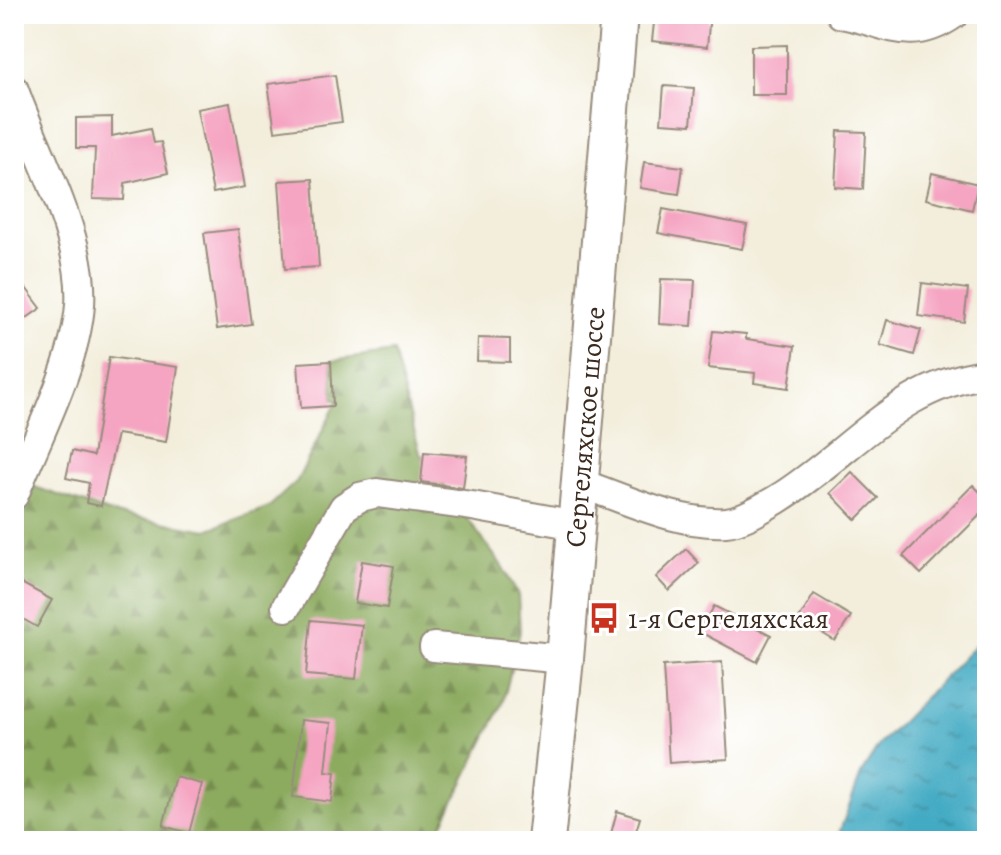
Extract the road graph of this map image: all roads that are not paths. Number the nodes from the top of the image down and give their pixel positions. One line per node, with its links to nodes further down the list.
1 (619, 14): 6 (main road, Сергеляхское шоссе)
2 (841, 14): 3 (street)
3 (954, 14)
4 (14, 90): 7 (street)
5 (987, 374): 6 (street)
6 (579, 483): 8 (main road, Сергеляхское шоссе)
7 (14, 495)
8 (576, 525): 9 (street); 11 (main road, Сергеляхское шоссе)
9 (286, 607)
10 (434, 647): 11 (street)
11 (565, 659): 12 (main road, Сергеляхское шоссе)
12 (546, 841)

